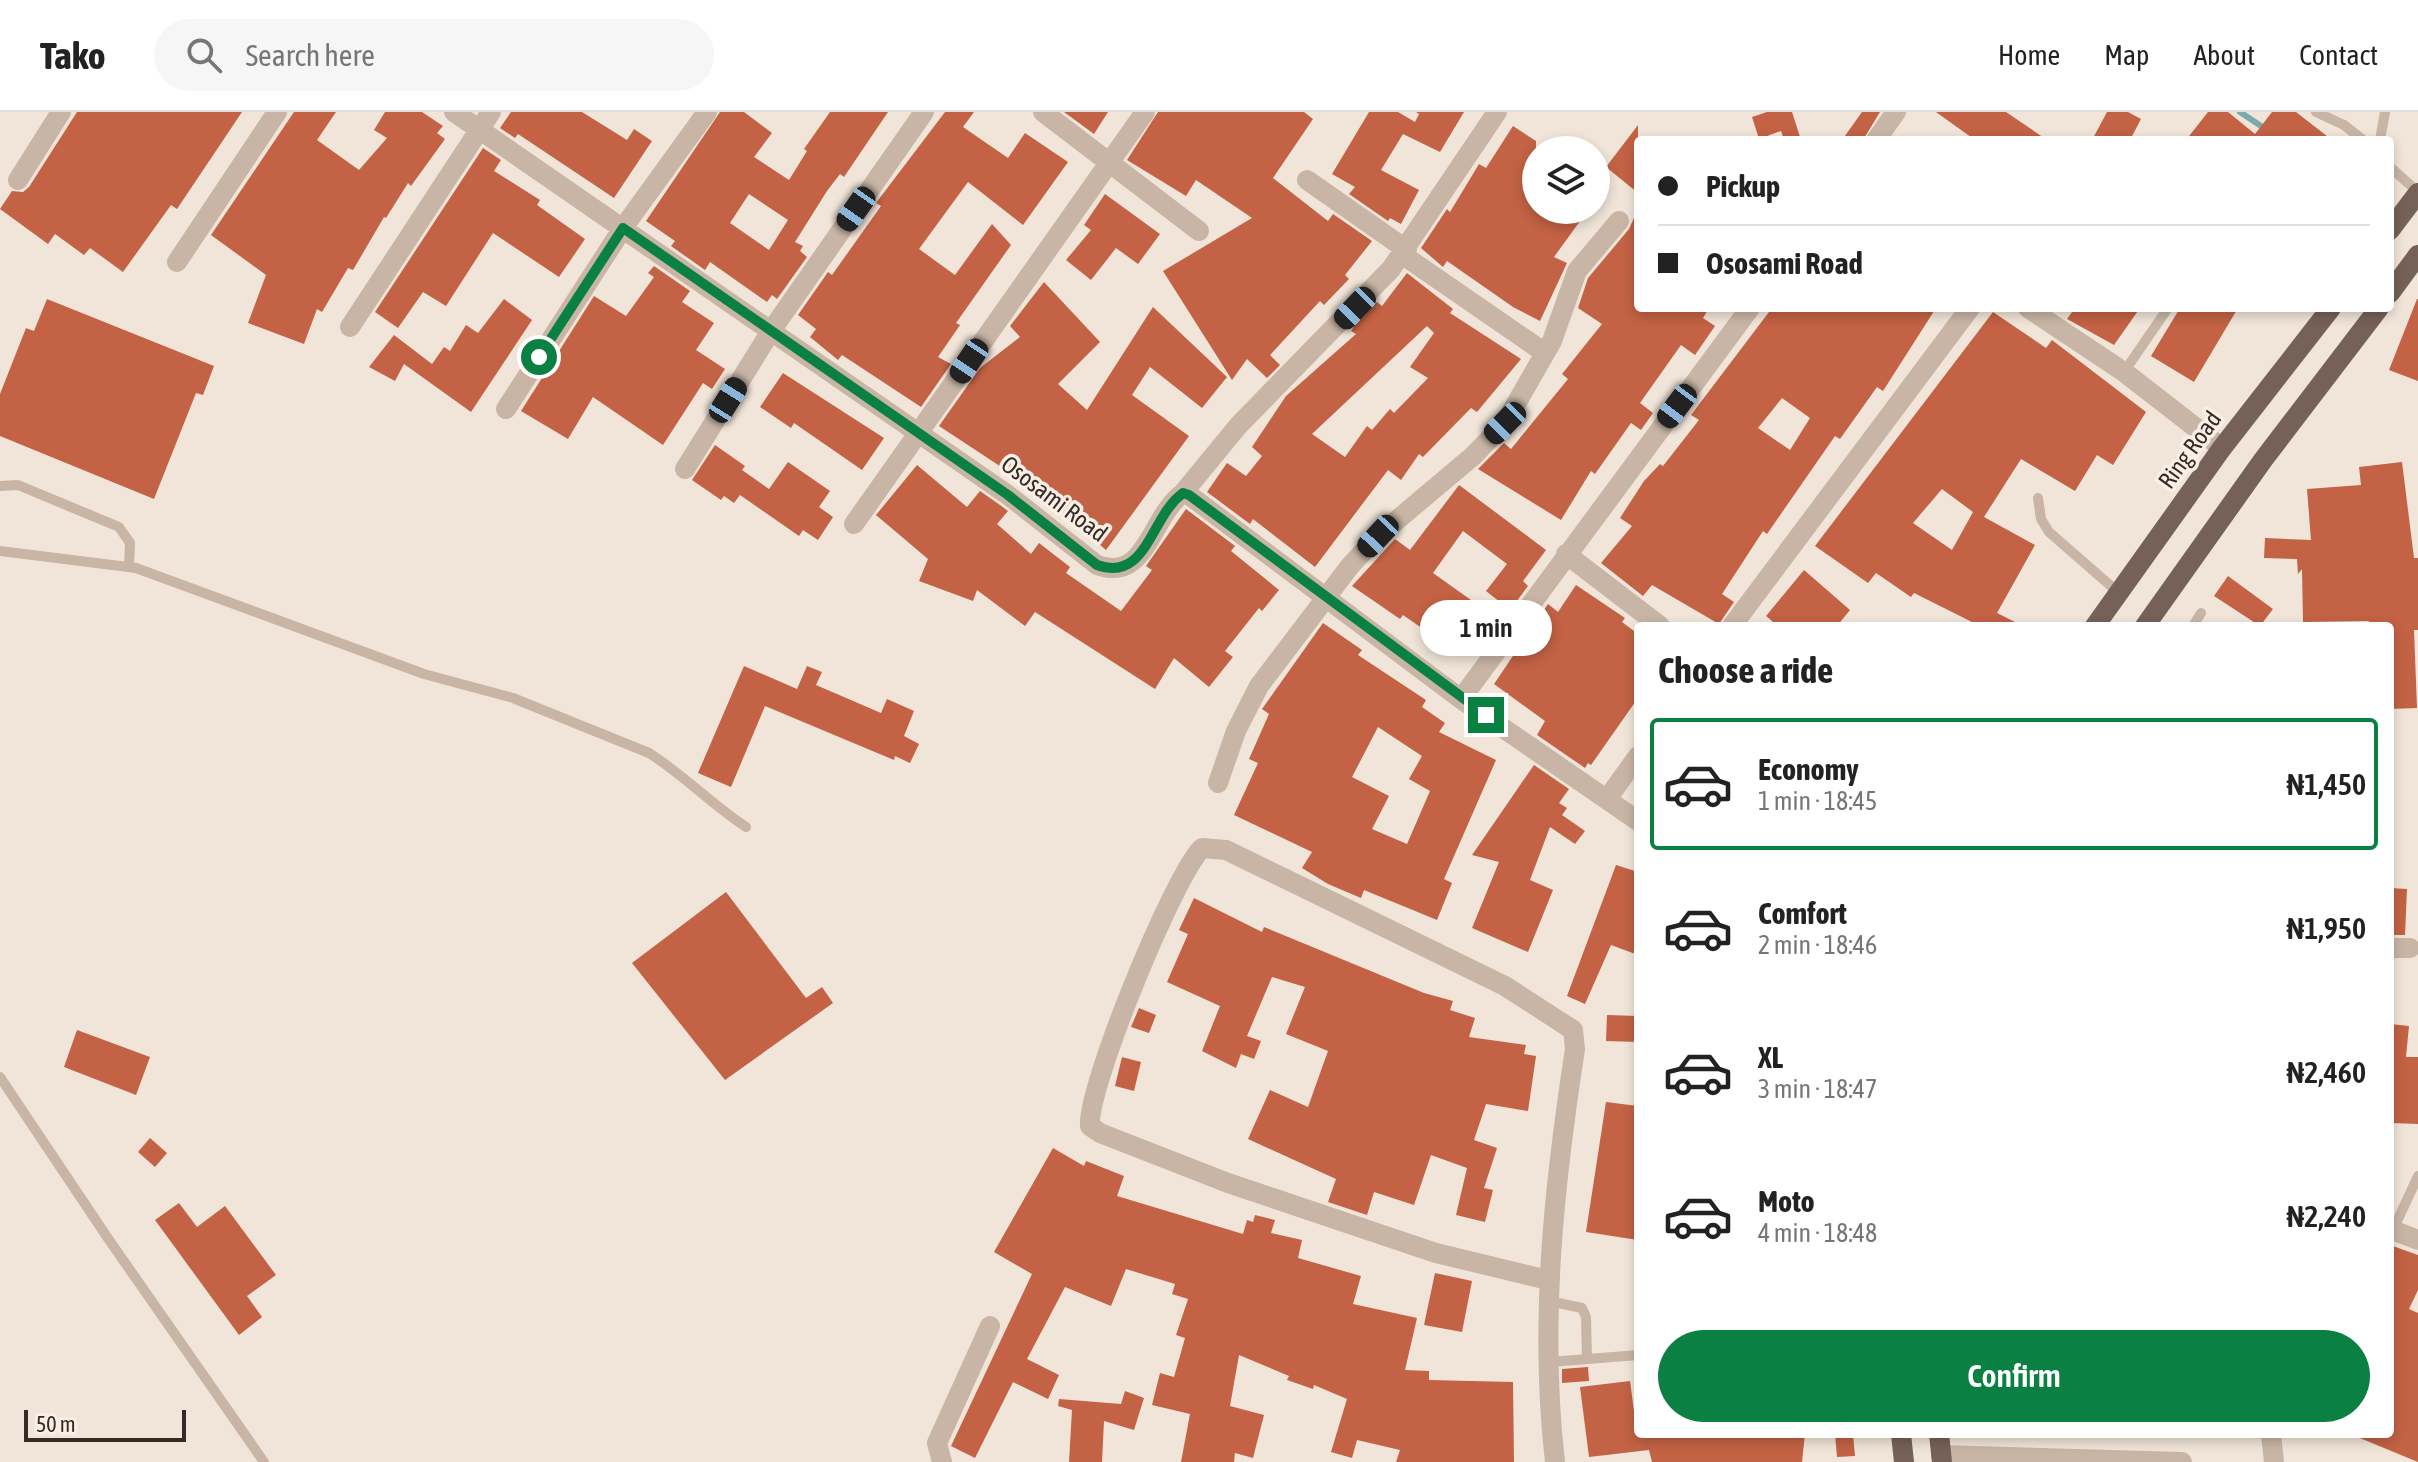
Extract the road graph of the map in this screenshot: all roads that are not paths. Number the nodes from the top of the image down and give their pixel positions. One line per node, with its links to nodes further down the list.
1 (61, 112): 18 (street)
2 (277, 112): 27 (street)
3 (454, 112): 12 (street, Ososami Road)
4 (707, 112): 23 (street)
5 (924, 112): 36 (street)
6 (1043, 112): 16 (street)
7 (1145, 112): 16 (street)
8 (1497, 112): 25 (street)
9 (1896, 112): 13 (street)
10 (2316, 112): 14 (lane)
11 (2385, 112): 15 (lane)
12 (485, 120): 23 (street, Ososami Road); 35 (street)
13 (1879, 136)
14 (2358, 136)
15 (2381, 136)
16 (1110, 164): 24 (street); 40 (street)
17 (2394, 171): 20 (lane)
18 (18, 180)
19 (1307, 180): 25 (street)
20 (2418, 192): 22 (main road)
21 (1619, 221): 37 (street)
22 (2394, 225)
23 (623, 228): 36 (street, Ososami Road); 39 (street)
24 (1199, 231)
25 (1405, 252): 37 (street); 44 (street)
26 (2418, 255): 28 (main road)
27 (177, 262)
28 (2394, 288)
29 (1747, 312): 48 (street)
30 (1967, 312): 54 (street)
31 (2034, 312): 38 (street)
32 (2165, 312): 38 (lane)
33 (2328, 312): 41 (main road, Ring Road)
34 (2376, 312): 56 (main road)
35 (350, 327)
36 (771, 331): 40 (street, Ososami Road); 42 (street)
37 (1545, 353): 51 (street)
38 (2124, 372): 41 (street)
39 (506, 409)
40 (919, 434): 44 (street, Ososami Road); 46 (street)
41 (2222, 448): 50 (main road, Ring Road)
42 (685, 469)
43 (0, 486): 49 (lane)
44 (1183, 493): 51 (street)
45 (2038, 498): 50 (lane)
46 (854, 524)
47 (0, 551): 49 (lane)
48 (1566, 554): 53 (street); 58 (street)
49 (129, 567): 63 (lane)
50 (2119, 593): 55 (main road, Ring Road)
51 (1325, 597): 58 (street); 60 (street)
52 (2201, 613): 57 (lane)
53 (1655, 622)
54 (1735, 622)
55 (2098, 622)
56 (2148, 622)
57 (2195, 622)
58 (1461, 699): 61 (street)
59 (1634, 762): 61 (street)
60 (1218, 783)
61 (1607, 799): 62 (street)
62 (1634, 818)
63 (746, 827)
64 (0, 1077): 81 (lane)
65 (2418, 1176): 66 (lane)
66 (2405, 1204): 67 (lane); 68 (lane)
67 (2418, 1209)
68 (2394, 1226)
69 (2394, 1231): 70 (street)
70 (2418, 1240)
71 (1548, 1280): 71 (street); 72 (street)
72 (1549, 1301): 75 (lane); 76 (street)
73 (990, 1326): 82 (street)
74 (1634, 1355): 75 (lane)
75 (1587, 1359): 76 (lane)
76 (1550, 1362): 83 (street)
77 (1901, 1438): 84 (main road)
78 (1939, 1438): 80 (main road)
79 (2271, 1438): 86 (street)
80 (1941, 1459): 85 (street)
81 (264, 1462)
82 (942, 1462)
83 (1555, 1462)
84 (1904, 1462)
85 (2182, 1462)
86 (2274, 1462)

